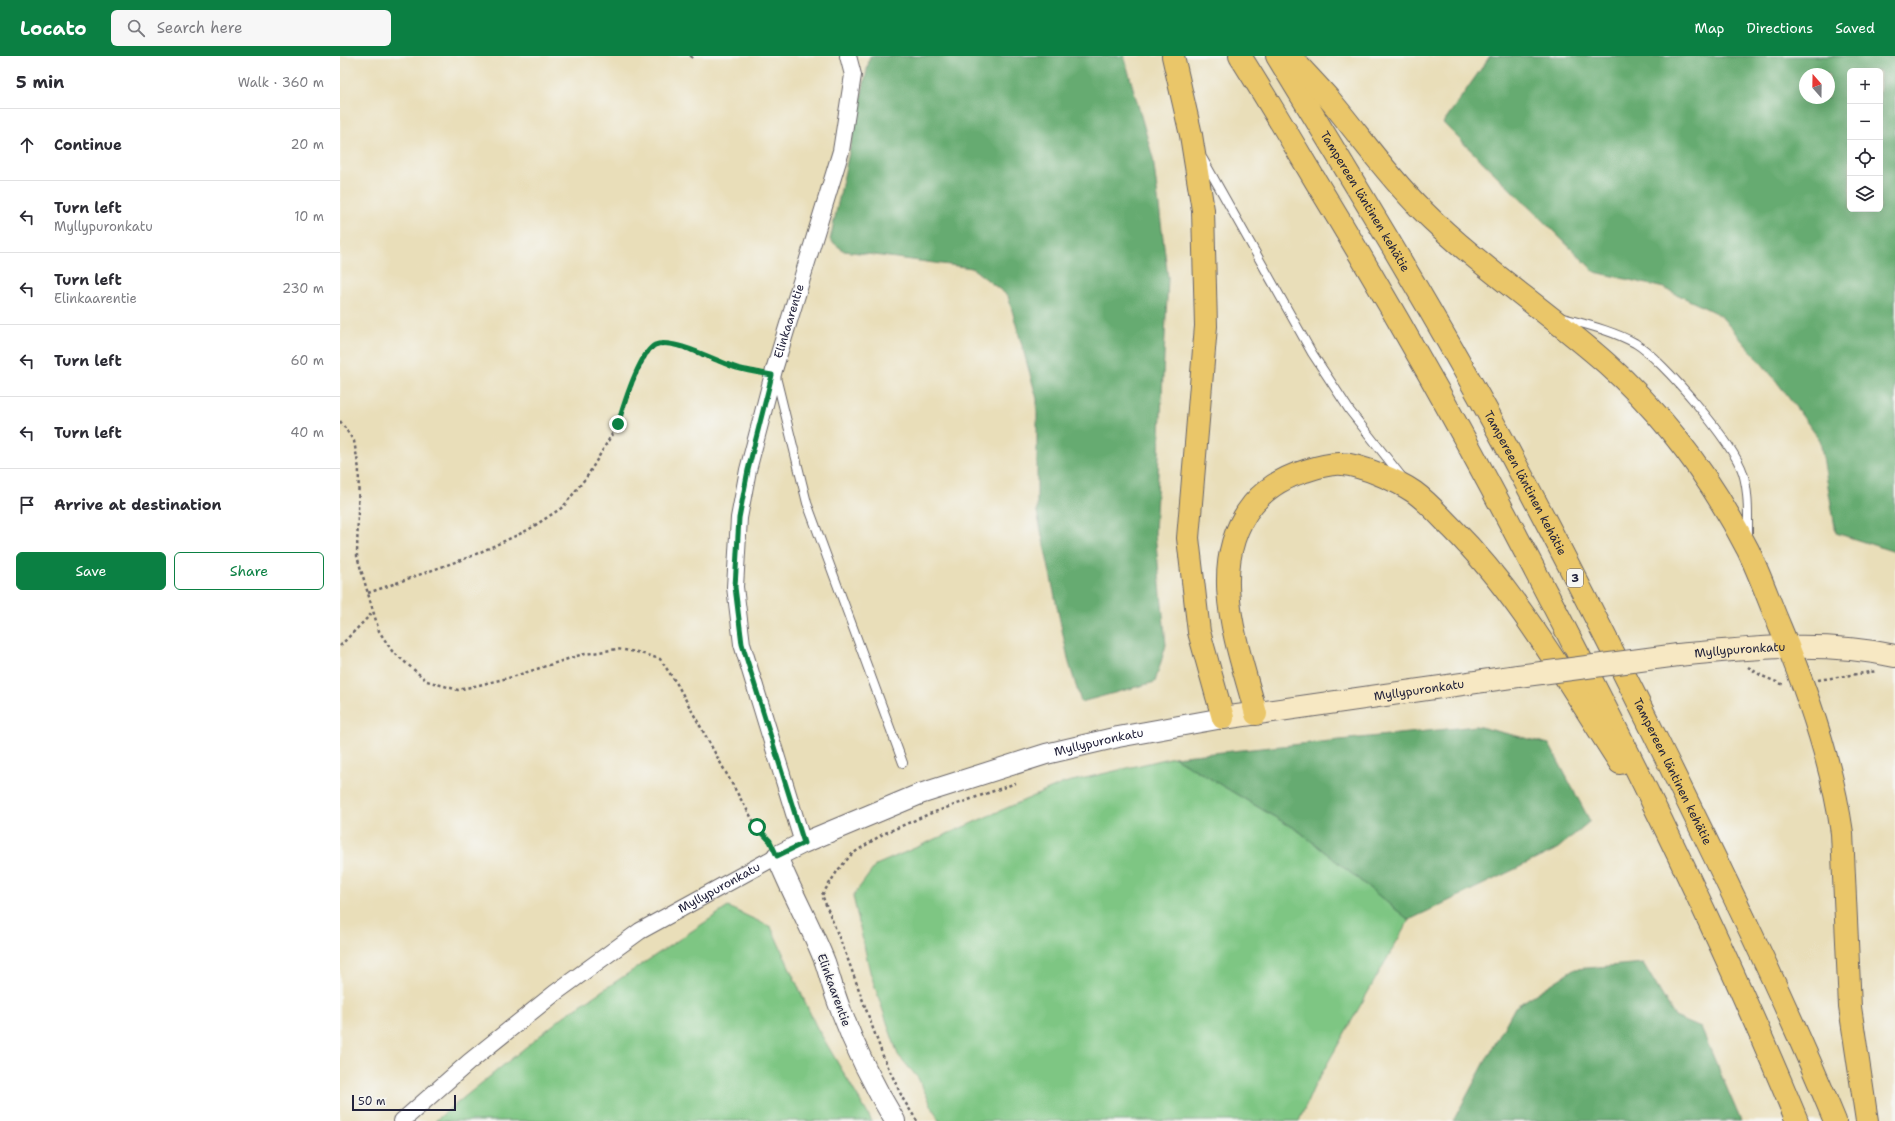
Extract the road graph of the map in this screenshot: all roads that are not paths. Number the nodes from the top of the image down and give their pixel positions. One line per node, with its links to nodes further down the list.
1 (848, 56): 8 (street, Elinkaarentie)
2 (1173, 56): 6 (highway)
3 (1240, 56): 16 (highway)
4 (1277, 56): 22 (highway, Tampereen läntinen kehätie / 3)
5 (1290, 56): 7 (highway)
6 (1191, 135): 9 (lane); 14 (highway)
7 (1544, 313): 10 (highway); 10 (lane)
8 (773, 373): 15 (lane); 17 (street, Elinkaarentie)
9 (1414, 492): 13 (highway); 16 (highway)
10 (1748, 552): 11 (highway)
11 (1789, 647): 12 (main road, Myllypuronkatu); 13 (main road, Myllypuronkatu, bridge); 23 (highway)
12 (1895, 656)
13 (1256, 714): 14 (main road, Myllypuronkatu)
14 (1222, 718): 17 (street, Myllypuronkatu)
15 (903, 763)
16 (1672, 842): 21 (highway)
17 (804, 843): 18 (street, Myllypuronkatu)
18 (777, 856): 19 (street, Myllypuronkatu); 20 (street, Elinkaarentie)
19 (402, 1121)
20 (895, 1121)
21 (1797, 1121)
22 (1835, 1121)
23 (1867, 1121)

